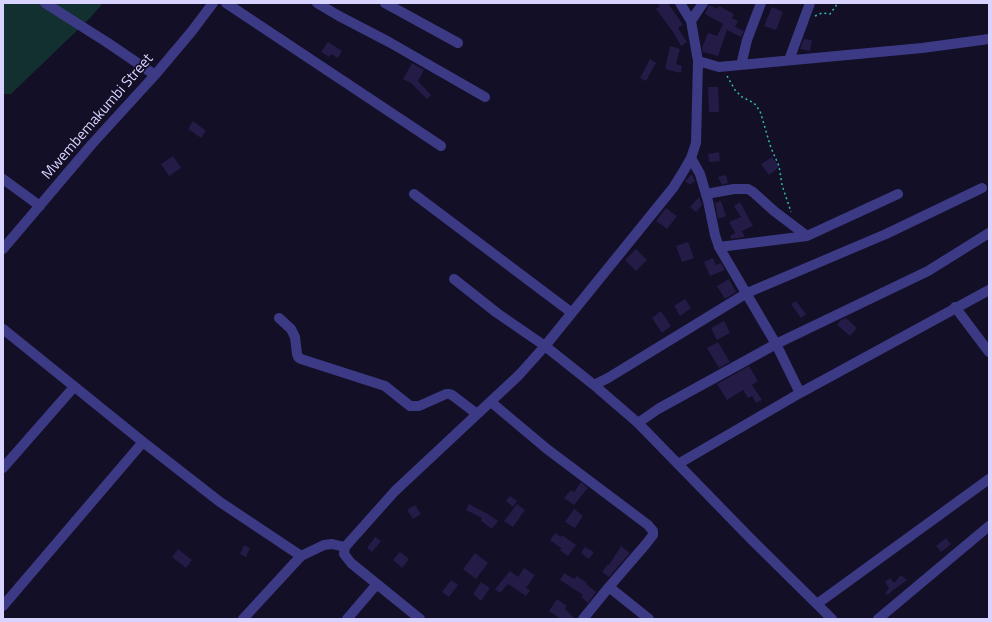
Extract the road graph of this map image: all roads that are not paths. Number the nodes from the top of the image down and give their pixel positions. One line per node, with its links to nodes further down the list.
1 (45, 3): 16 (street)
2 (213, 3): 16 (street, Mwembemakumbi Street)
3 (226, 3): 18 (street)
4 (317, 3): 17 (street)
5 (385, 3): 12 (street)
6 (680, 3): 10 (street)
7 (703, 3): 10 (street)
8 (761, 3): 15 (street)
9 (810, 3): 13 (street)
10 (691, 21): 14 (street)
11 (989, 39): 13 (street)
12 (458, 43)
13 (789, 60): 15 (street)
14 (698, 61): 15 (street); 19 (street)
15 (741, 65)
16 (155, 75): 25 (street, Mwembemakumbi Street)
17 (484, 97)
18 (441, 146)
19 (691, 158): 23 (street); 34 (street)
20 (3, 179): 25 (street)
21 (982, 188): 32 (street)
22 (414, 194): 34 (street)
23 (706, 194): 27 (street); 28 (street)
24 (898, 194): 27 (street)
25 (40, 206): 29 (street, Mwembemakumbi Street)
26 (989, 234): 37 (street)
27 (807, 236): 28 (street)
28 (719, 247): 32 (street)
29 (3, 249)
30 (454, 279): 38 (street)
31 (989, 290): 33 (street)
32 (747, 293): 37 (street); 40 (street)
33 (955, 307): 39 (street); 42 (street)
34 (572, 313): 38 (street)
35 (280, 318): 44 (street)
36 (3, 329): 41 (street)
37 (776, 344): 42 (street); 45 (street)
38 (545, 346): 40 (street); 43 (street)
39 (989, 352)
40 (594, 385): 45 (street)
41 (74, 387): 46 (street); 48 (street)
42 (800, 393): 47 (street)
43 (491, 402): 44 (street); 54 (street)
44 (477, 414): 51 (street)
45 (638, 423): 47 (street)
46 (143, 442): 52 (street); 56 (street)
47 (678, 464): 55 (street)
48 (3, 468)
49 (989, 479): 55 (street)
50 (989, 526): 63 (street)
51 (345, 546): 52 (street); 53 (street)
52 (301, 556): 57 (street)
53 (377, 584): 58 (street); 59 (street)
54 (609, 587): 60 (street); 61 (street)
55 (817, 604): 62 (street)
56 (3, 606)
57 (243, 619)
58 (348, 619)
59 (420, 619)
60 (583, 619)
61 (649, 619)
62 (832, 619)
63 (878, 619)

